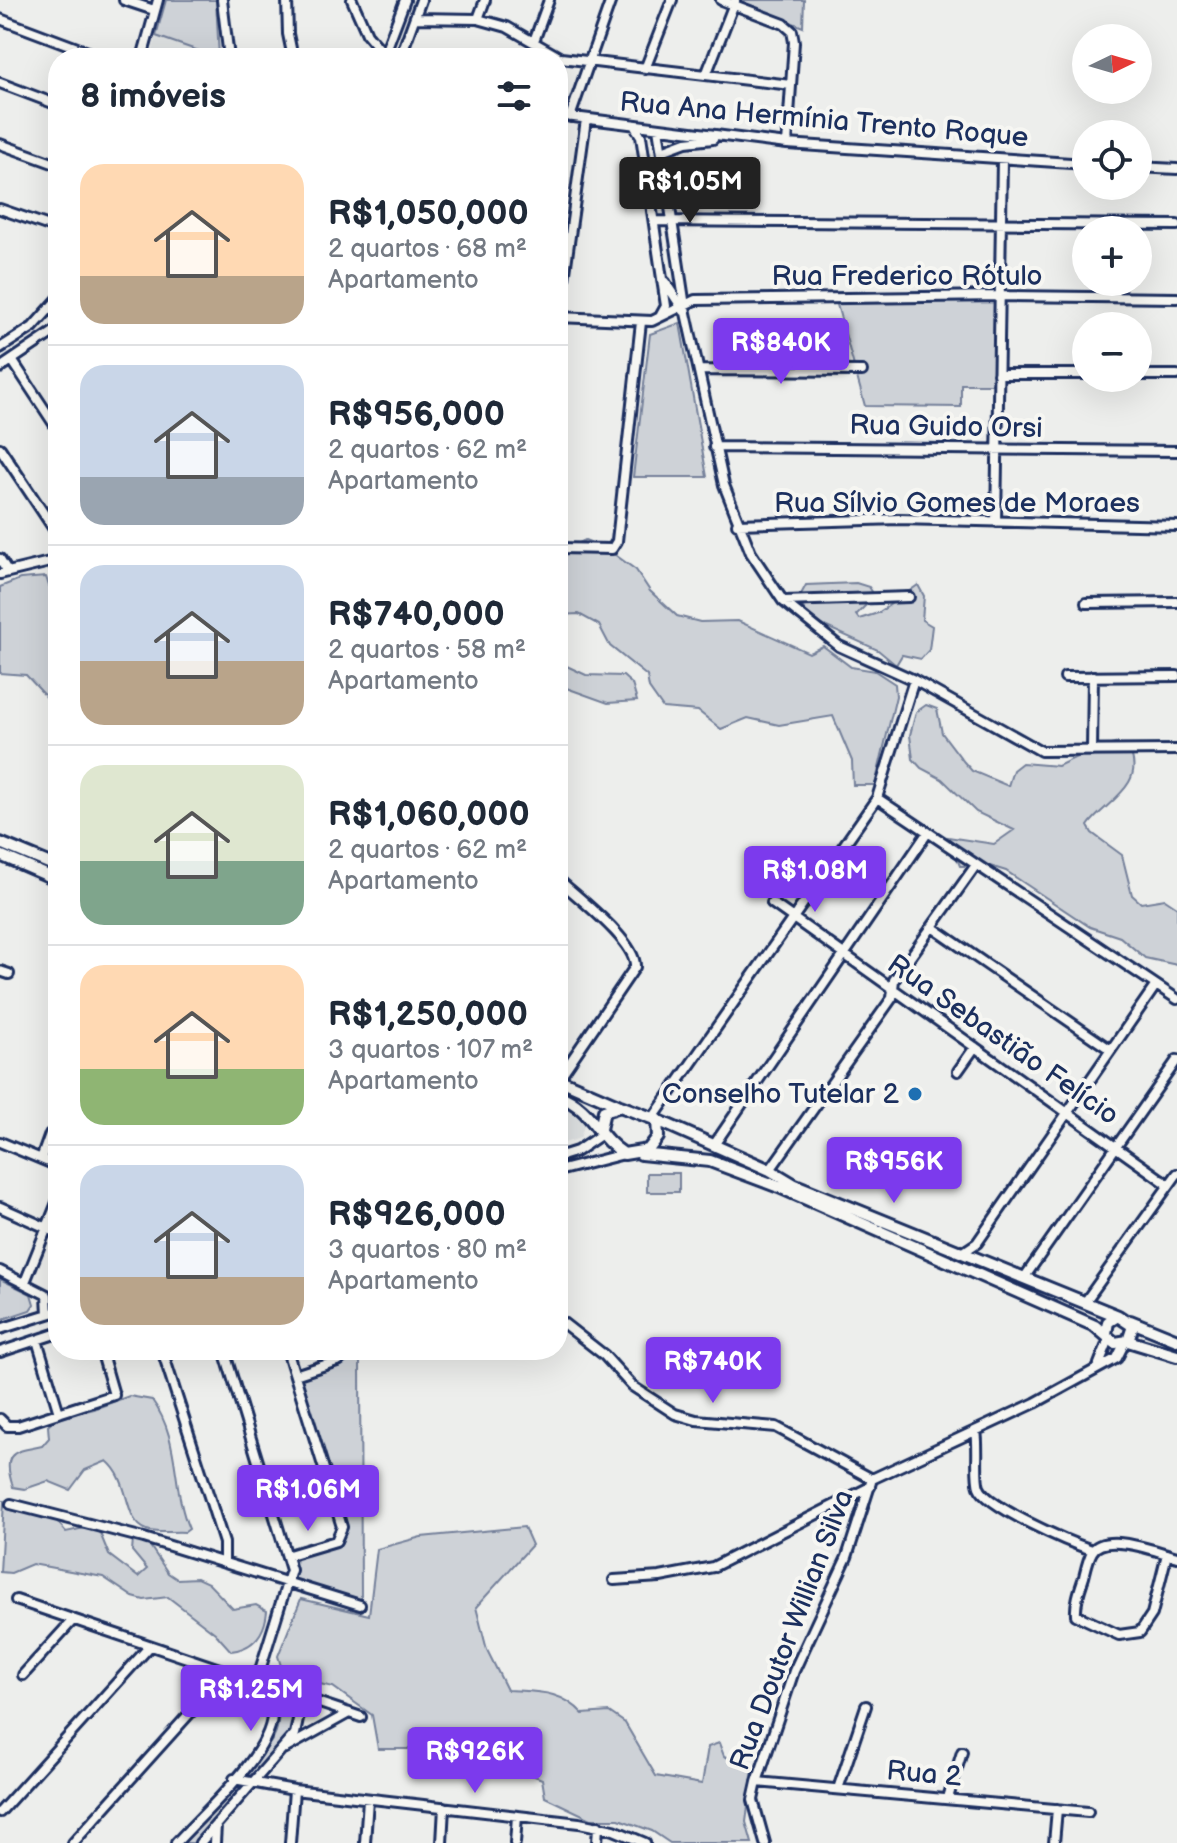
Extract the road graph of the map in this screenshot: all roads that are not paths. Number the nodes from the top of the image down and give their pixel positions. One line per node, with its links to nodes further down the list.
1 (124, 0): 14 (street)
2 (158, 0): 14 (street)
3 (222, 0): 21 (street)
4 (287, 0): 22 (street)
5 (352, 0): 23 (street)
6 (405, 0): 24 (street)
7 (421, 0): 15 (street)
8 (485, 0): 17 (street)
9 (549, 0): 18 (street)
10 (611, 0): 28 (street)
11 (672, 0): 29 (street)
12 (721, 0): 13 (street)
13 (734, 2): 30 (street); 32 (street)
14 (154, 10): 20 (street)
15 (415, 18): 17 (street); 25 (street)
16 (0, 19): 19 (street)
17 (478, 19): 18 (street)
18 (534, 41): 26 (street)
19 (77, 48)
20 (144, 48)
21 (228, 48)
22 (291, 48)
23 (378, 48)
24 (387, 48)
25 (404, 48)
26 (545, 48)
27 (568, 58): 28 (street)
28 (590, 59): 29 (street); 34 (street)
29 (645, 69): 30 (street)
30 (706, 75): 32 (street)
31 (0, 83): 33 (street)
32 (791, 85): 41 (street)
33 (48, 101)
34 (570, 117): 35 (street, Rua Ana Hermínia Trento Roque)
35 (586, 119): 36 (street, Rua Ana Hermínia Trento Roque); 54 (street)
36 (634, 125): 37 (street, Rua Ana Hermínia Trento Roque); 38 (street)
37 (655, 127): 38 (street); 39 (street, Rua Ana Hermínia Trento Roque); 42 (street)
38 (641, 136): 49 (street)
39 (725, 138): 41 (street, Rua Ana Hermínia Trento Roque); 42 (street)
40 (0, 144): 44 (street)
41 (787, 144): 43 (street, Rua Ana Hermínia Trento Roque)
42 (662, 151): 51 (street)
43 (1002, 160): 45 (street, Rua Ana Hermínia Trento Roque); 50 (street)
44 (48, 161)
45 (1072, 163)
46 (1152, 168): 47 (street)
47 (1177, 169)
48 (0, 209): 53 (street)
49 (655, 221): 51 (street); 55 (street)
50 (1001, 222): 51 (street); 52 (street); 56 (street)
51 (673, 223): 58 (street)
52 (1177, 225)
53 (48, 226)
54 (568, 246)
55 (662, 278): 58 (street); 61 (street)
56 (1000, 296): 57 (street, Rua Frederico Rótulo); 58 (street, Rua Frederico Rótulo); 69 (street)
57 (1177, 298)
58 (685, 308): 61 (street); 67 (street)
59 (48, 310): 64 (street)
60 (568, 318): 62 (street)
61 (658, 319): 62 (street)
62 (641, 322): 82 (street)
63 (48, 336): 65 (street)
64 (0, 348)
65 (12, 360): 66 (street); 73 (street)
66 (0, 368)
67 (700, 370): 68 (street); 74 (street)
68 (862, 371)
69 (998, 374): 70 (street); 76 (street)
70 (1072, 374)
71 (1152, 375): 72 (street)
72 (1177, 375)
73 (48, 415)
74 (714, 447): 76 (street, Rua Guido Orsi); 80 (street)
75 (0, 448): 78 (street)
76 (997, 449): 77 (street, Rua Guido Orsi); 79 (street)
77 (1177, 451)
78 (48, 520)
79 (996, 522): 80 (street, Rua Sílvio Gomes de Moraes); 81 (street, Rua Sílvio Gomes de Moraes)
80 (737, 524): 87 (street)
81 (1177, 526)
82 (568, 548)
83 (0, 559): 85 (street)
84 (48, 562): 85 (street)
85 (4, 573)
86 (909, 597): 87 (street)
87 (783, 601): 93 (street)
88 (1177, 602): 89 (street)
89 (1086, 603)
90 (1093, 676): 91 (street); 92 (street); 95 (street)
91 (1177, 676)
92 (1065, 677)
93 (914, 680): 95 (street); 96 (street)
94 (1177, 750): 95 (street)
95 (1092, 751)
96 (877, 798): 97 (street); 105 (street)
97 (928, 832): 101 (street); 107 (street)
98 (0, 843): 100 (main road)
99 (0, 855): 102 (main road)
100 (48, 863)
101 (976, 865): 106 (street); 108 (street)
102 (48, 876)
103 (568, 888): 114 (street)
104 (772, 903): 105 (street, Rua Sebastião Felício)
105 (793, 917): 107 (street, Rua Sebastião Felício); 120 (street)
106 (932, 927): 109 (street); 112 (street)
107 (842, 953): 109 (street, Rua Sebastião Felício); 124 (street)
108 (1156, 985): 110 (street); 112 (street)
109 (893, 989): 111 (street, Rua Sebastião Felício); 132 (street)
110 (1177, 999)
111 (975, 1047): 115 (street); 119 (street, Rua Sebastião Felício)
112 (1111, 1050): 119 (street)
113 (1177, 1060): 125 (street)
114 (568, 1065)
115 (958, 1071)
116 (568, 1084): 118 (main road)
117 (568, 1101): 121 (main road)
118 (620, 1106): 120 (main road); 121 (main road)
119 (1067, 1113): 125 (street, Rua Sebastião Felício); 138 (street)
120 (655, 1119): 124 (main road); 128 (main road)
121 (601, 1132): 126 (street); 127 (main road)
122 (48, 1140): 129 (street)
123 (0, 1142): 129 (street)
124 (714, 1145): 132 (main road)
125 (1116, 1147): 134 (street, Rua Sebastião Felício); 140 (street)
126 (568, 1154)
127 (624, 1154): 128 (main road); 131 (street)
128 (641, 1154): 149 (main road)
129 (41, 1159): 130 (street)
130 (48, 1162)
131 (568, 1168)
132 (770, 1170): 138 (main road)
133 (1177, 1174): 134 (street)
134 (1169, 1185): 142 (street)
135 (0, 1207): 137 (street)
136 (48, 1222): 137 (street)
137 (46, 1227): 141 (street)
138 (962, 1253): 140 (main road)
139 (0, 1271): 141 (street)
140 (1024, 1278): 142 (main road)
141 (25, 1282): 143 (street)
142 (1085, 1302): 144 (main road)
143 (48, 1314): 147 (street)
144 (1118, 1316): 145 (main road); 149 (main road)
145 (1130, 1321): 151 (main road); 152 (main road)
146 (568, 1327): 165 (street)
147 (0, 1329)
148 (48, 1336): 150 (street)
149 (1107, 1336): 152 (main road); 160 (street)
150 (37, 1340): 153 (street); 162 (street)
151 (1177, 1340)
152 (1127, 1342): 154 (main road); 160 (street)
153 (0, 1352)
154 (1177, 1356)
155 (104, 1360): 162 (street)
156 (165, 1360): 171 (street)
157 (227, 1360): 169 (street)
158 (290, 1360): 161 (street)
159 (340, 1360): 161 (street)
160 (1097, 1367): 164 (street)
161 (295, 1375): 169 (street)
162 (59, 1413): 163 (street)
163 (0, 1419)
164 (976, 1431): 165 (street); 167 (street)
165 (871, 1483): 172 (street); 189 (street, Rua Doutor Willian Silva)
166 (11, 1504): 171 (street)
167 (1092, 1550): 168 (street); 168 (street)
168 (1167, 1554): 170 (street)
169 (289, 1555): 173 (street)
170 (1177, 1557)
171 (224, 1563): 173 (street)
172 (614, 1580)
173 (288, 1583): 175 (street); 180 (street)
174 (16, 1600): 176 (street)
175 (360, 1605)
176 (73, 1620): 177 (street); 179 (street)
177 (150, 1646): 178 (street); 196 (street)
178 (226, 1673): 180 (street); 201 (street)
179 (23, 1675)
180 (256, 1683): 181 (street); 187 (street)
181 (292, 1695): 183 (street); 185 (street)
182 (866, 1706): 190 (street)
183 (349, 1713): 184 (street); 185 (street)
184 (361, 1717)
185 (282, 1750): 188 (street)
186 (962, 1752): 192 (street)
187 (234, 1779): 188 (street); 202 (street)
188 (255, 1781): 191 (street); 199 (street)
189 (757, 1782): 190 (street, Rua 2); 211 (street, Rua Doutor Willian Silva)
190 (838, 1789): 192 (street, Rua 2)
191 (294, 1790): 193 (street); 205 (street)
192 (948, 1798): 195 (street, Rua 2)
193 (368, 1799): 194 (street); 206 (street)
194 (444, 1807): 198 (street); 207 (street)
195 (1057, 1809): 197 (street, Rua 2); 212 (street)
196 (0, 1812)
197 (1088, 1812)
198 (517, 1816): 200 (street); 208 (street)
199 (216, 1825): 203 (street); 204 (street)
200 (598, 1826): 209 (street); 210 (street)
201 (73, 1843)
202 (176, 1843)
203 (200, 1843)
204 (215, 1843)
205 (290, 1843)
206 (365, 1843)
207 (442, 1843)
208 (515, 1843)
209 (597, 1843)
210 (645, 1843)
211 (765, 1843)
212 (1054, 1843)

